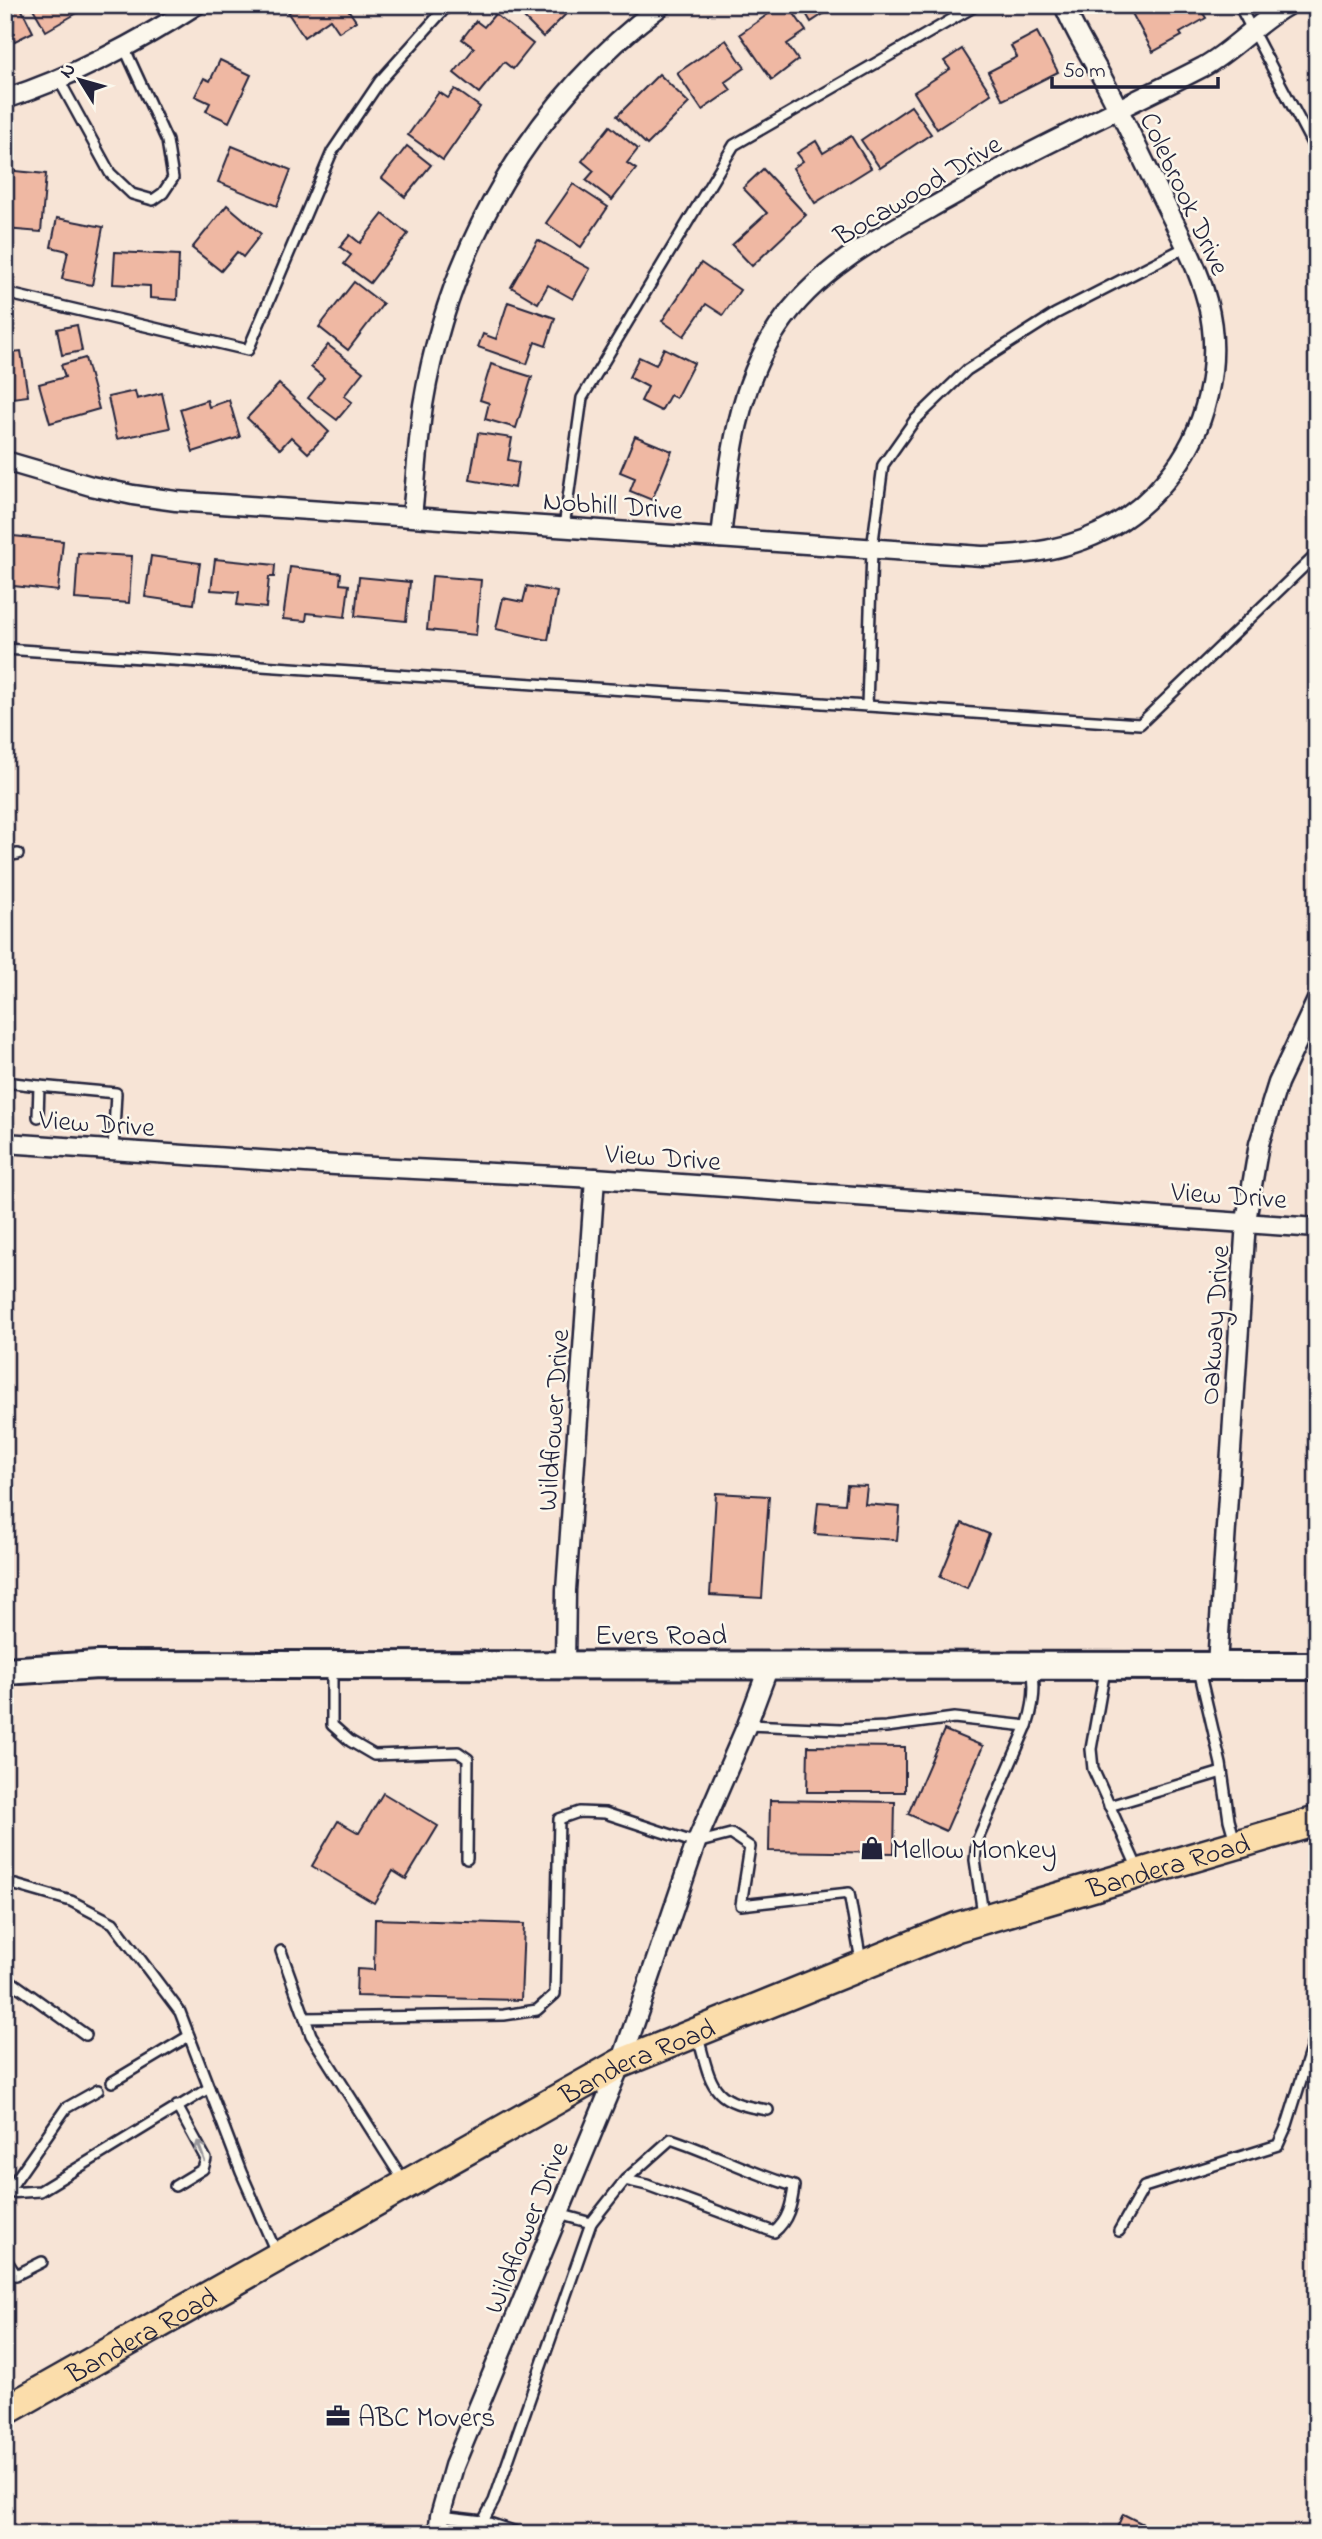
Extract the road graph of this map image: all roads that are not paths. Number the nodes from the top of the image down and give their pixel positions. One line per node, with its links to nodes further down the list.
1 (196, 5): 9 (street)
2 (448, 5): 15 (lane)
3 (662, 5): 18 (street)
4 (977, 5): 19 (lane)
5 (1064, 5): 12 (street, Colebrook Drive)
6 (1239, 5): 8 (lane)
7 (1288, 5): 8 (street, Bocawood Drive)
8 (1253, 30): 12 (street, Bocawood Drive); 13 (lane)
9 (124, 47): 10 (street); 10 (lane)
10 (58, 78): 11 (street)
11 (5, 99)
12 (1118, 109): 14 (street, Colebrook Drive); 20 (street, Bocawood Drive)
13 (1317, 153)
14 (1186, 247): 16 (street, Colebrook Drive); 21 (lane)
15 (5, 293)
16 (1186, 454): 21 (street, Nobhill Drive)
17 (5, 461): 18 (street, Nobhill Drive)
18 (412, 516): 19 (street, Nobhill Drive)
19 (564, 527): 20 (street, Nobhill Drive)
20 (721, 538): 21 (street, Nobhill Drive)
21 (872, 549): 24 (lane)
22 (1317, 554): 24 (lane)
23 (5, 649): 24 (lane)
24 (867, 706)
25 (18, 854): 26 (lane)
26 (5, 856)
27 (1317, 1000): 34 (street, Oakway Drive)
28 (5, 1082): 29 (lane)
29 (38, 1086): 30 (lane); 32 (lane)
30 (38, 1117)
31 (5, 1143): 32 (street, View Drive)
32 (113, 1150): 33 (street, View Drive)
33 (595, 1178): 34 (street, View Drive); 41 (street, Wildflower Drive)
34 (1246, 1221): 35 (street, View Drive); 40 (street, Oakway Drive)
35 (1317, 1228)
36 (332, 1665): 41 (main road, Evers Road); 43 (main road, Evers Road); 51 (lane)
37 (769, 1665): 38 (main road, Evers Road); 41 (main road, Evers Road); 44 (street, Wildflower Drive)
38 (1032, 1665): 39 (main road, Evers Road); 45 (lane)
39 (1106, 1665): 40 (main road, Evers Road); 47 (lane)
40 (1207, 1665): 42 (main road, Evers Road); 46 (lane)
41 (565, 1666)
42 (1317, 1666)
43 (5, 1671)
44 (747, 1725): 45 (lane); 49 (street, Wildflower Drive)
45 (1027, 1726): 54 (lane)
46 (1222, 1772): 47 (lane); 50 (lane)
47 (1109, 1806): 52 (lane)
48 (1317, 1821): 50 (main road, Bandera Road)
49 (696, 1843): 56 (lane); 58 (lane); 63 (street, Wildflower Drive)
50 (1237, 1845): 52 (main road, Bandera Road)
51 (467, 1859)
52 (1140, 1874): 54 (main road, Bandera Road)
53 (5, 1882): 62 (lane)
54 (984, 1919): 56 (main road, Bandera Road)
55 (281, 1951): 58 (lane)
56 (861, 1966): 60 (main road, Bandera Road)
57 (5, 1977): 61 (lane)
58 (305, 2018): 70 (lane)
59 (1317, 2029): 75 (lane)
60 (696, 2032): 63 (main road, Bandera Road); 68 (lane)
61 (86, 2035)
62 (189, 2036): 64 (lane); 65 (lane)
63 (621, 2063): 70 (main road, Bandera Road); 73 (street, Wildflower Drive)
64 (111, 2082)
65 (209, 2088): 67 (lane); 76 (lane)
66 (98, 2090): 72 (lane)
67 (177, 2106): 71 (lane, one-way to 67); 72 (lane)
68 (768, 2110)
69 (625, 2180): 69 (lane); 74 (lane)
70 (406, 2185): 76 (main road, Bandera Road)
71 (175, 2186)
72 (6, 2194)
73 (559, 2214): 74 (lane); 81 (street, Wildflower Drive)
74 (591, 2223): 80 (lane)
75 (1119, 2231)
76 (278, 2257): 79 (main road, Bandera Road)
77 (5, 2258): 78 (lane)
78 (42, 2262)
79 (5, 2411)
80 (483, 2521): 81 (lane); 82 (lane)
81 (439, 2525)
82 (522, 2534)

